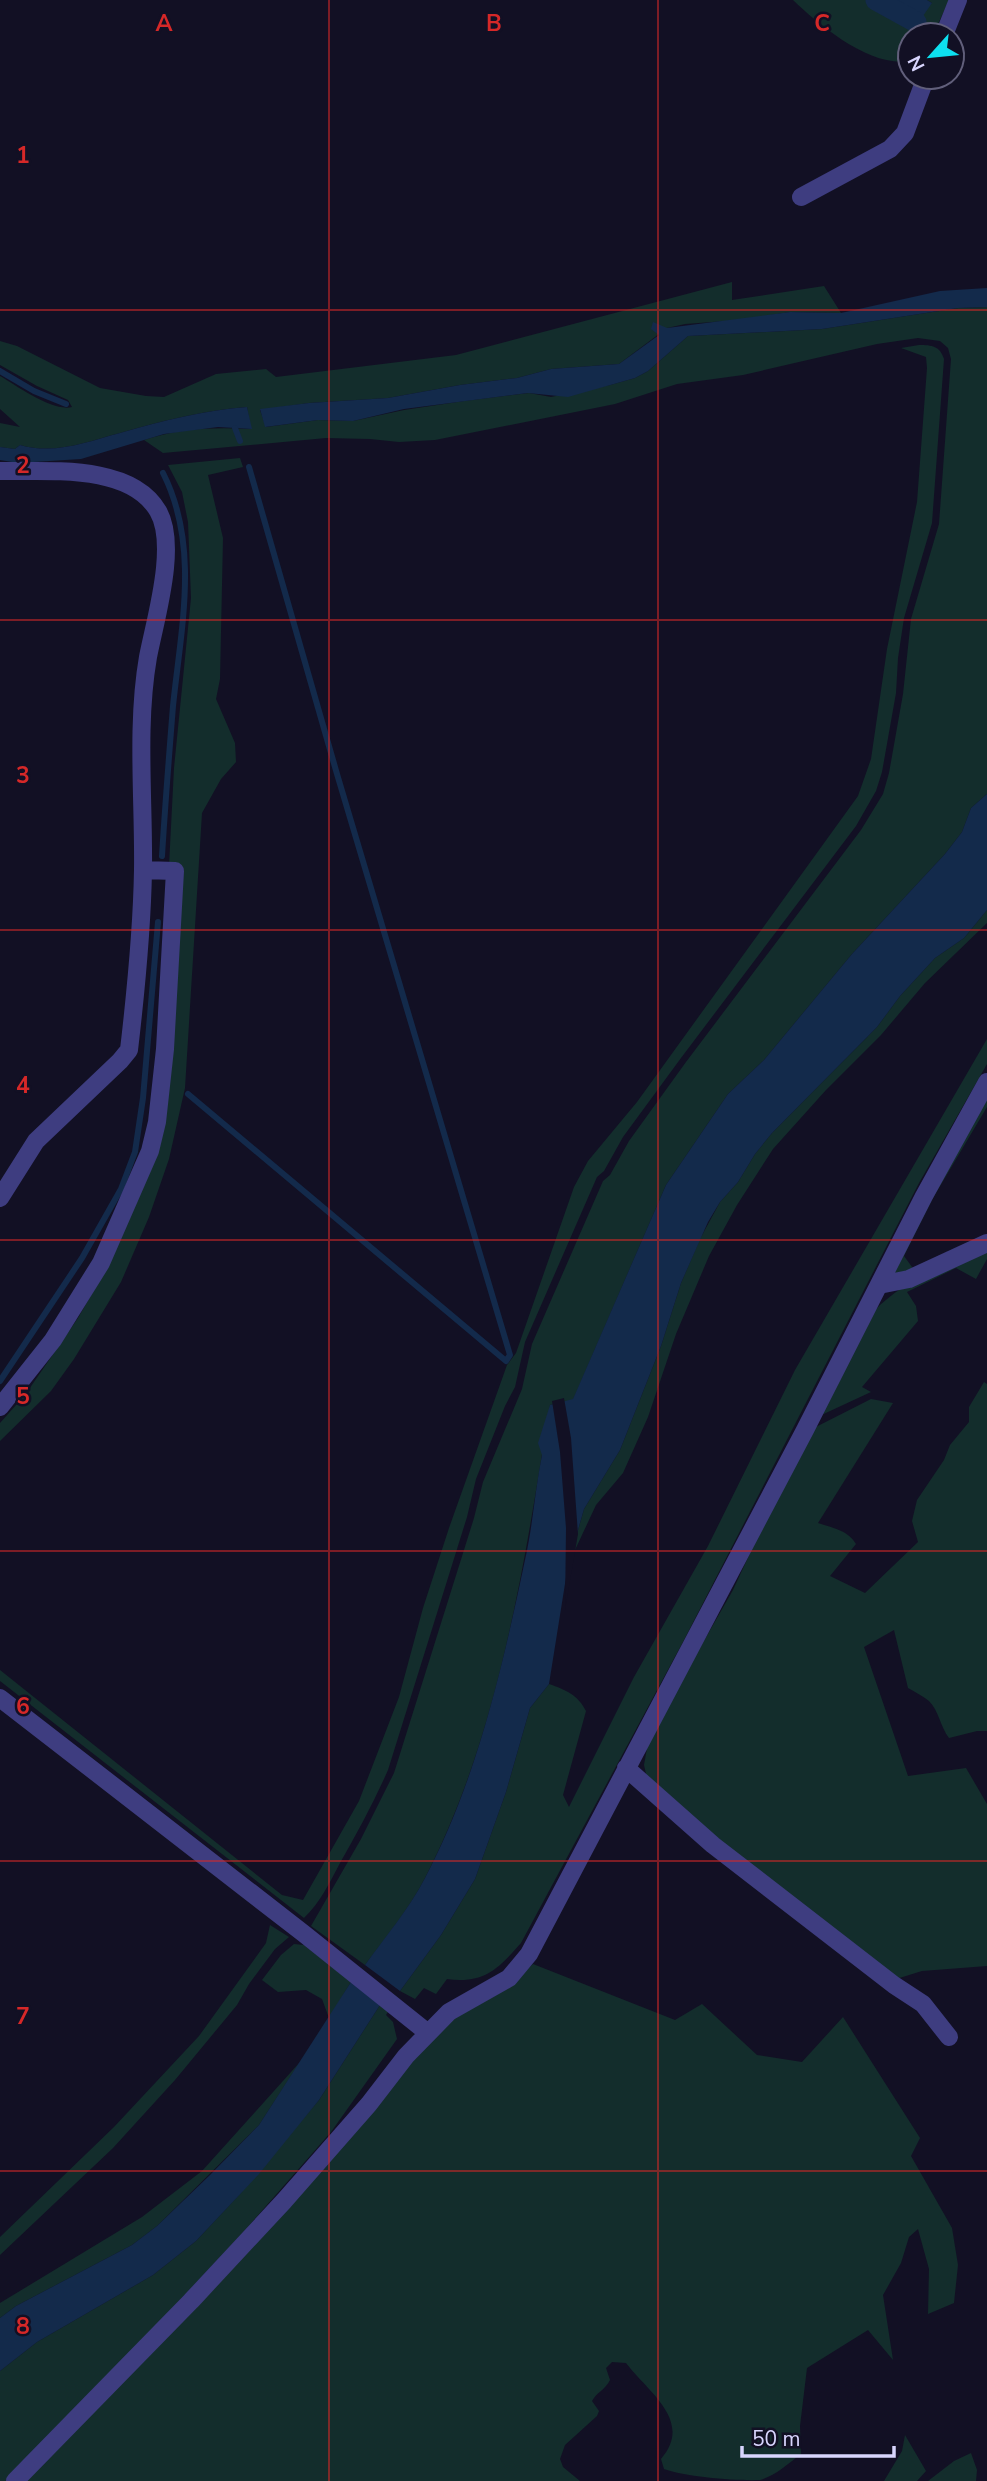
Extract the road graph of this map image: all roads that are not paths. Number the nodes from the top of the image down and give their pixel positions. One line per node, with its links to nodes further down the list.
1 (958, 0): 2 (street)
2 (950, 21)
3 (921, 91): 4 (street)
4 (801, 197)
5 (0, 471): 6 (street)
6 (143, 870): 8 (street); 11 (street)
7 (987, 1082): 10 (street)
8 (0, 1198)
9 (987, 1243): 10 (street)
10 (878, 1285): 13 (street)
11 (0, 1407)
12 (0, 1698): 14 (street)
13 (626, 1768): 14 (street); 15 (street)
14 (428, 2033): 16 (street)
15 (949, 2037)
16 (15, 2481)

